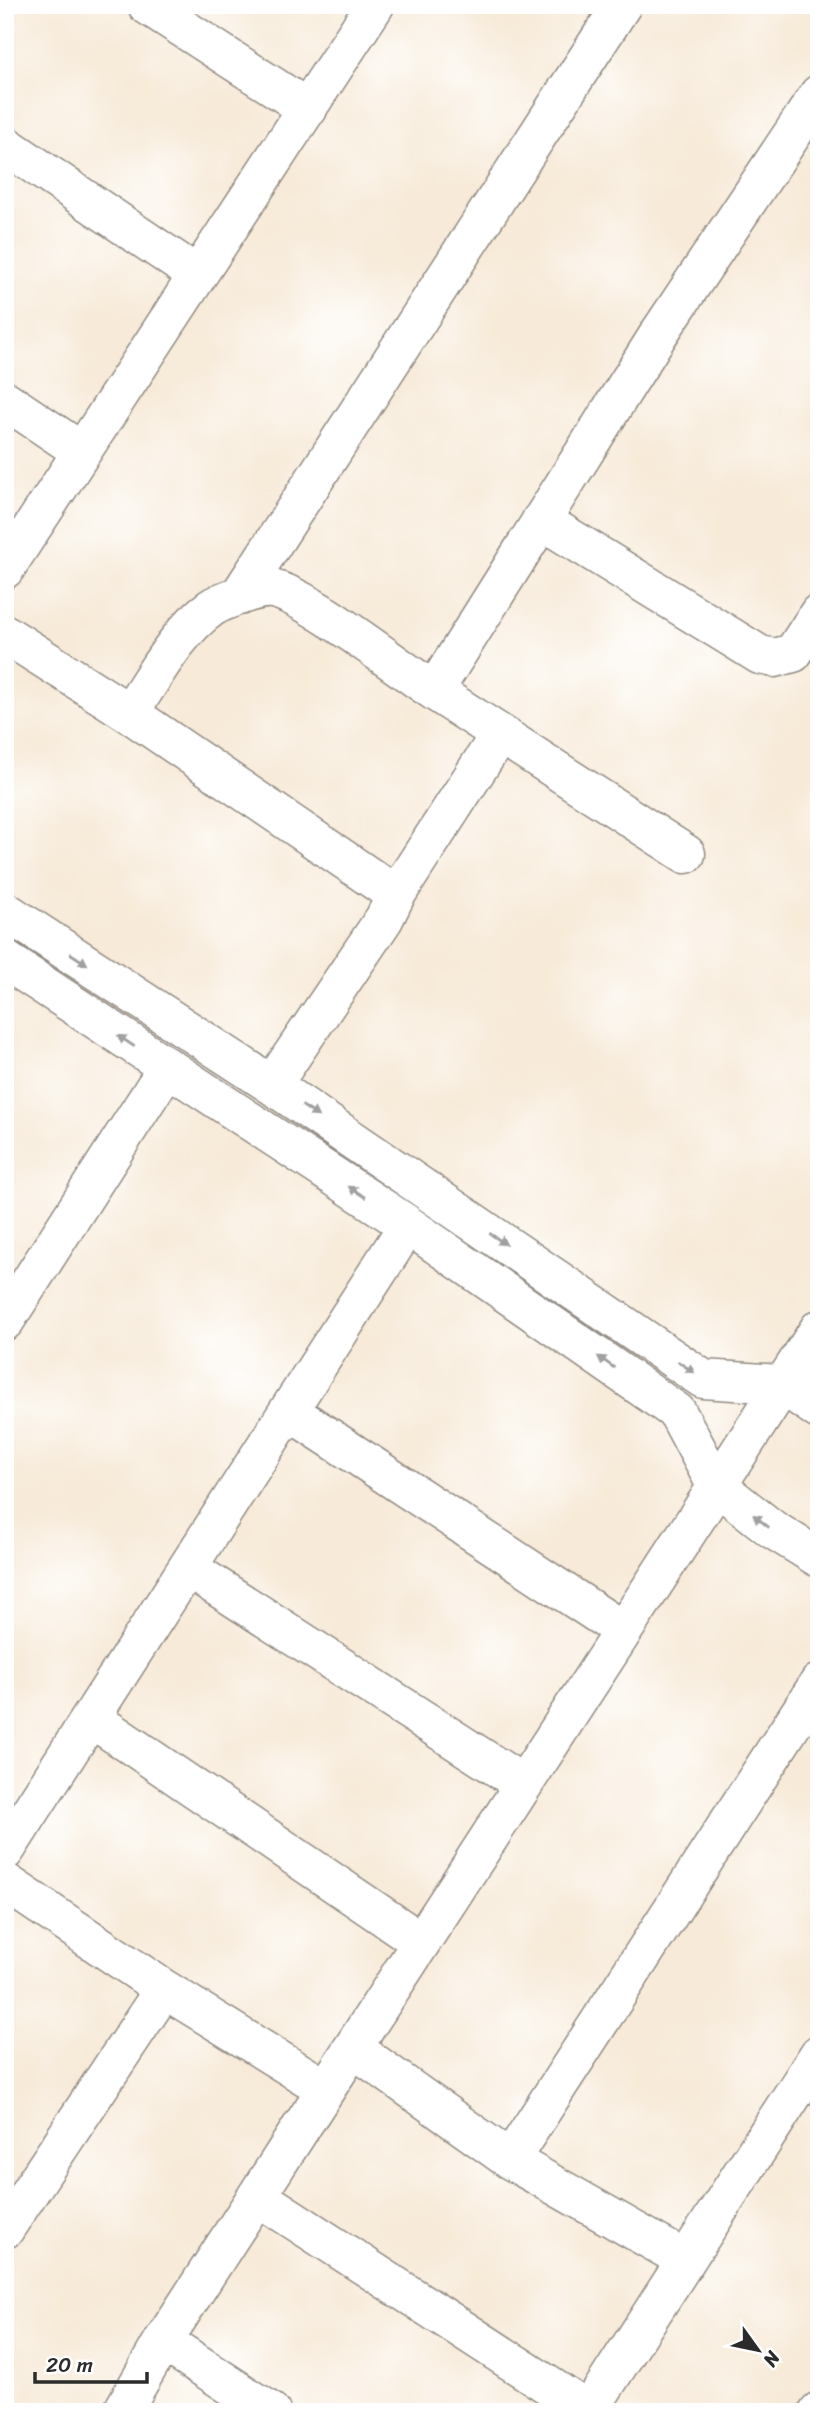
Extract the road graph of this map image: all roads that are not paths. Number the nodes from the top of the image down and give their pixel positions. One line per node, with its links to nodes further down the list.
1 (147, 5): 5 (street)
2 (375, 5): 5 (street)
3 (622, 5): 12 (street)
4 (818, 96): 10 (street)
5 (308, 108): 7 (street)
6 (5, 145): 7 (street)
7 (197, 275): 9 (street)
8 (5, 400): 9 (street)
9 (81, 452): 11 (street)
10 (541, 520): 13 (street); 15 (street)
11 (5, 569)
12 (239, 596): 15 (street); 16 (street)
13 (819, 613)
14 (5, 634): 16 (street)
15 (434, 691): 17 (street)
16 (130, 713): 19 (street)
17 (500, 734): 18 (street); 19 (street)
18 (686, 854)
19 (396, 895): 23 (street)
20 (5, 911): 23 (street, one-way to 23)
21 (5, 960): 22 (street, one-way to 21)
22 (167, 1069): 24 (street, one-way to 22); 25 (street)
23 (272, 1085): 27 (street, one-way to 27)
24 (408, 1225): 29 (street); 30 (street, one-way to 24)
25 (5, 1321)
26 (819, 1329): 27 (street)
27 (781, 1384): 28 (street); 30 (street)
28 (819, 1410)
29 (289, 1411): 32 (street); 33 (street)
30 (716, 1485): 31 (street, one-way to 30); 33 (street)
31 (819, 1558)
32 (188, 1568): 35 (street); 36 (street)
33 (622, 1630): 36 (street)
34 (819, 1683): 44 (street)
35 (91, 1718): 37 (street); 39 (street)
36 (523, 1784): 39 (street)
37 (5, 1851)
38 (5, 1882): 40 (street)
39 (421, 1942): 41 (street)
40 (164, 1989): 43 (street); 46 (street)
41 (353, 2048): 43 (street); 44 (street)
42 (819, 2054): 47 (street)
43 (326, 2089): 45 (street)
44 (510, 2160): 47 (street)
45 (257, 2196): 48 (street); 49 (street)
46 (5, 2230)
47 (686, 2260): 49 (street)
48 (163, 2342): 50 (street); 51 (street)
49 (588, 2411)
50 (122, 2412)
51 (271, 2412)

